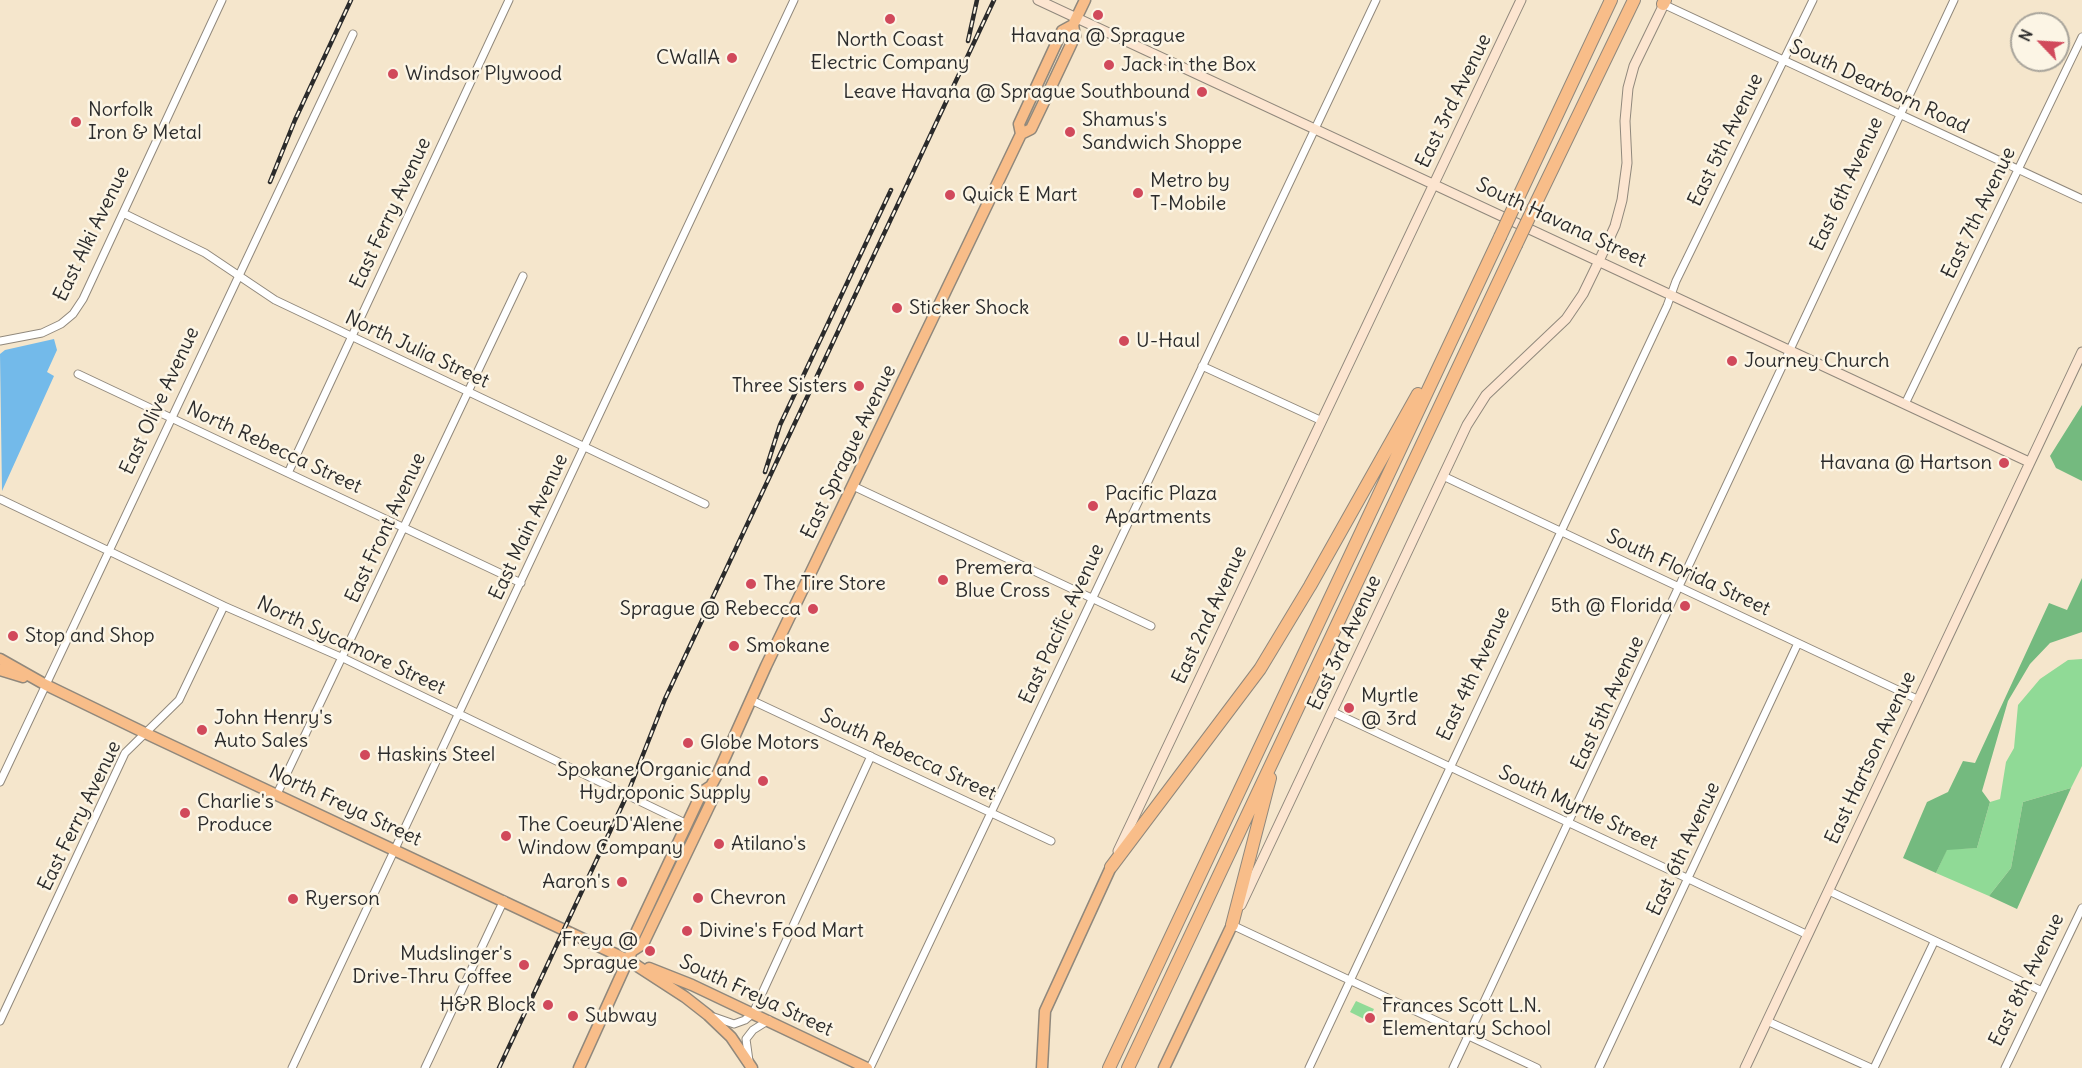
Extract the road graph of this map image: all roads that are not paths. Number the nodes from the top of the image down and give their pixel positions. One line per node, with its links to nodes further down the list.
1 (222, 0): 22 (street, East Alki Avenue)
2 (509, 0): 28 (street, East Ferry Avenue)
3 (794, 0): 38 (street, East Main Avenue)
4 (1038, 0): 13 (street, South Havana Street)
5 (1085, 0): 13 (main road, East Sprague Avenue)
6 (1376, 0): 18 (street)
7 (1521, 0): 20 (street, East 3rd Avenue)
8 (1611, 0): 26 (highway, bridge)
9 (1634, 0): 63 (highway, bridge)
10 (1813, 0): 16 (street, East 5th Avenue)
11 (1954, 0): 17 (street, East 6th Avenue)
12 (1664, 1): 16 (street, South Dearborn Road); 23 (street)
13 (1074, 21): 18 (street, South Havana Street); 42 (main road, East Sprague Avenue)
14 (353, 34): 24 (street, East Olive Avenue)
15 (2082, 37): 19 (street, East 7th Avenue)
16 (1783, 62): 17 (street, South Dearborn Road); 27 (street, East 5th Avenue)
17 (1898, 114): 19 (street, South Dearborn Road); 30 (street, East 6th Avenue)
18 (1314, 129): 20 (street, South Havana Street); 32 (street, East Pacific Avenue)
19 (2019, 170): 21 (street, South Dearborn Road); 35 (street, East 7th Avenue)
20 (1433, 184): 23 (street, South Havana Street); 37 (street, East 2nd Avenue)
21 (2082, 199)
22 (123, 213): 24 (street, North Julia Street); 29 (street, East Alki Avenue)
23 (1599, 261): 27 (street, South Havana Street); 41 (street, East 3rd Avenue)
24 (237, 276): 28 (street, North Julia Street); 36 (street, East Olive Avenue)
25 (523, 276): 34 (street, East Front Avenue)
26 (1480, 279): 74 (highway); 97 (highway)
27 (1672, 295): 30 (street, South Havana Street); 46 (street, East 4th Avenue)
28 (351, 338): 34 (street, North Julia Street); 40 (street, East Ferry Avenue)
29 (0, 341)
30 (1791, 351): 35 (street, South Havana Street); 49 (street, East 5th Avenue)
31 (2082, 352): 39 (street)
32 (1202, 366): 37 (street); 50 (street, East Pacific Avenue)
33 (78, 374): 36 (street, North Rebecca Street)
34 (467, 393): 38 (street, North Julia Street); 45 (street, East Front Avenue)
35 (1905, 404): 39 (street, South Havana Street)
36 (171, 417): 40 (street, North Rebecca Street); 47 (street, East Olive Avenue)
37 (1322, 421): 74 (street, East 2nd Avenue)
38 (586, 447): 44 (street, North Julia Street); 48 (street, East Main Avenue)
39 (2029, 462): 59 (street, East Hartson Avenue)
40 (288, 473): 45 (street, North Rebecca Street)
41 (1443, 476): 46 (street, South Florida Street); 60 (street, East 3rd Avenue)
42 (853, 486): 50 (street); 58 (main road, East Sprague Avenue)
43 (0, 499): 47 (street, North Sycamore Street)
44 (705, 504)
45 (403, 528): 48 (street, North Rebecca Street); 54 (street, East Front Avenue)
46 (1561, 531): 49 (street, South Florida Street); 65 (street, East 4th Avenue)
47 (108, 550): 51 (street, North Sycamore Street); 57 (street, East Olive Avenue)
48 (521, 583): 61 (street, East Main Avenue)
49 (1681, 587): 53 (street, South Florida Street); 70 (street, East 5th Avenue)
50 (1092, 599): 52 (street); 69 (street, East Pacific Avenue)
51 (224, 606): 54 (street, North Sycamore Street); 62 (street, East Ferry Avenue)
52 (1151, 626)
53 (1798, 643): 59 (street, South Florida Street); 75 (street, East 6th Avenue)
54 (343, 658): 61 (street, North Sycamore Street); 68 (street, East Front Avenue)
55 (0, 659): 57 (main road, North Freya Street)
56 (0, 670): 57 (main road, North Freya Street)
57 (46, 685): 62 (main road, North Freya Street); 66 (street, East Olive Avenue)
58 (751, 699): 64 (street, South Rebecca Street); 67 (main road, East Sprague Avenue)
59 (1919, 699): 76 (street, East Hartson Avenue)
60 (1333, 712): 65 (street, South Myrtle Street); 79 (street, East 3rd Avenue)
61 (458, 713): 71 (street, North Sycamore Street); 73 (street, East Main Avenue)
62 (145, 733): 68 (main road, North Freya Street); 88 (street, East Ferry Avenue)
63 (1277, 750): 79 (highway); 98 (highway)
64 (871, 756): 69 (street, South Rebecca Street); 85 (street)
65 (1450, 767): 70 (street, South Myrtle Street); 83 (street, East 4th Avenue)
66 (0, 782)
67 (711, 786): 71 (main road, East Sprague Avenue); 82 (main road, East Sprague Avenue)
68 (278, 794): 73 (main road, North Freya Street)
69 (991, 812): 72 (street, South Rebecca Street); 95 (street, East Pacific Avenue)
70 (1569, 823): 75 (street, South Myrtle Street); 90 (street, East 5th Avenue)
71 (687, 824): 82 (main road, East Sprague Avenue)
72 (1051, 841)
73 (394, 849): 77 (main road, North Freya Street); 92 (street, East Main Avenue)
74 (1111, 867): 96 (main road, East 2nd Avenue)
75 (1689, 878): 80 (street, South Myrtle Street); 103 (street, East 6th Avenue)
76 (1829, 891): 80 (street, East Hartson Avenue); 81 (street)
77 (504, 900): 82 (main road, North Freya Street); 93 (street)
78 (2082, 908): 84 (street, East 8th Avenue)
79 (1232, 925): 83 (street); 99 (main road, East 3rd Avenue)
80 (1808, 935): 89 (street, East Hartson Avenue)
81 (1934, 942): 84 (street); 105 (street)
82 (630, 956): 85 (main road, South Freya Street); 86 (main road); 94 (main road, East Sprague Avenue)
83 (1351, 981): 90 (street); 100 (street, East 4th Avenue)
84 (2042, 991): 106 (street, East 8th Avenue)
85 (753, 1013): 86 (street); 87 (main road, South Freya Street)
86 (708, 1015): 91 (main road)
87 (768, 1020): 91 (street); 95 (main road, South Freya Street)
88 (0, 1021)
89 (1767, 1021): 104 (street, East Hartson Avenue); 105 (street)
90 (1468, 1036): 101 (street, East 5th Avenue); 102 (street)
91 (750, 1065)
92 (292, 1068)
93 (425, 1068)
94 (579, 1068)
95 (868, 1068)
96 (1042, 1068)
97 (1109, 1068)
98 (1128, 1068)
99 (1164, 1068)
100 (1309, 1068)
101 (1454, 1068)
102 (1537, 1068)
103 (1599, 1068)
104 (1745, 1068)
105 (1872, 1068)
106 (2005, 1068)

